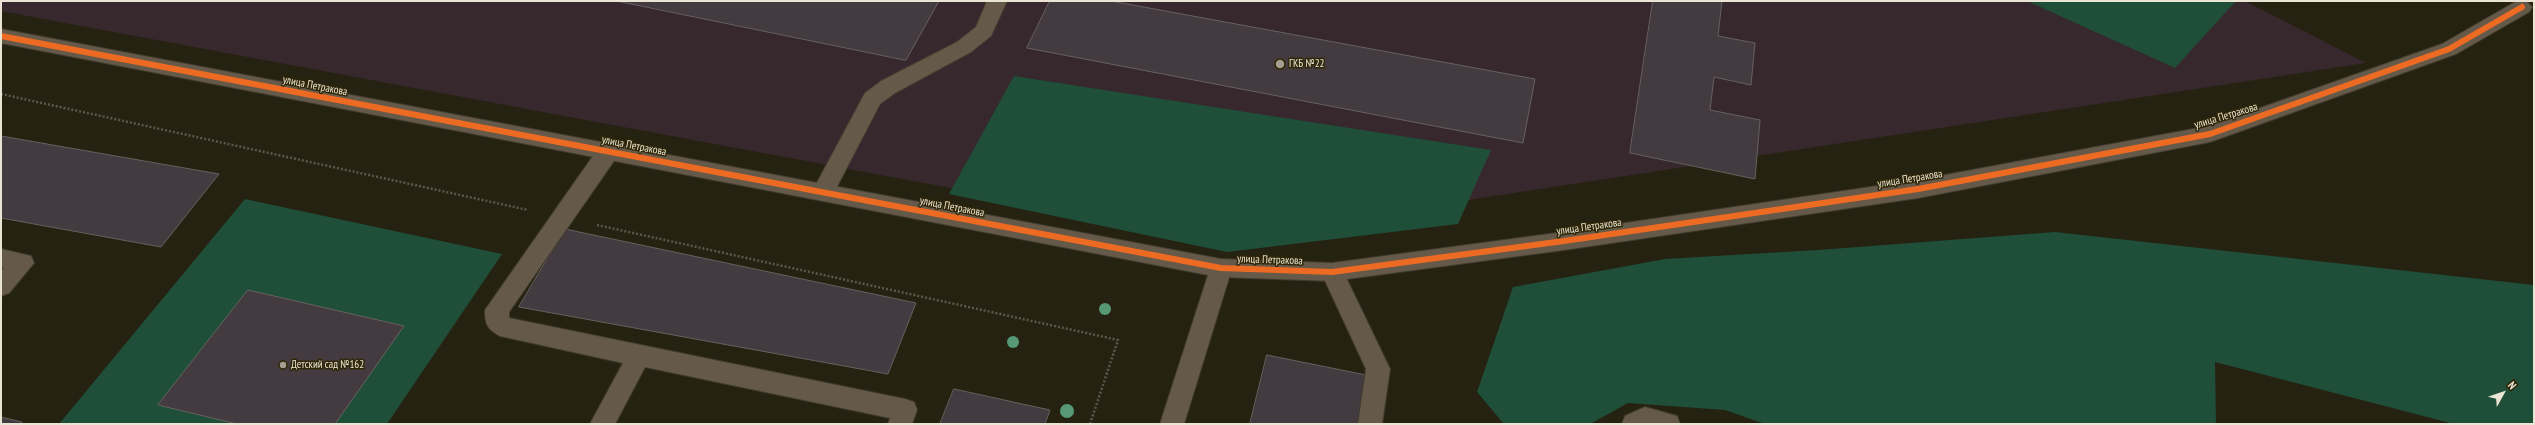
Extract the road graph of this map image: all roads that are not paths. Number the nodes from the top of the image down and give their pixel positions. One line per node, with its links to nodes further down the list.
1 (997, 1): 5 (street)
2 (2526, 5): 8 (street, улица Петракова)
3 (1, 36): 4 (street, улица Петракова)
4 (608, 152): 5 (street, улица Петракова); 10 (street)
5 (823, 192): 7 (street, улица Петракова)
6 (1, 258): 9 (street)
7 (1220, 268): 8 (street, улица Петракова); 13 (street)
8 (1332, 272): 14 (street)
9 (1, 286)
10 (639, 356): 11 (street); 12 (street)
11 (602, 424)
12 (900, 424)
13 (1172, 424)
14 (1370, 424)
15 (1634, 424): 16 (street)
16 (1668, 424)

